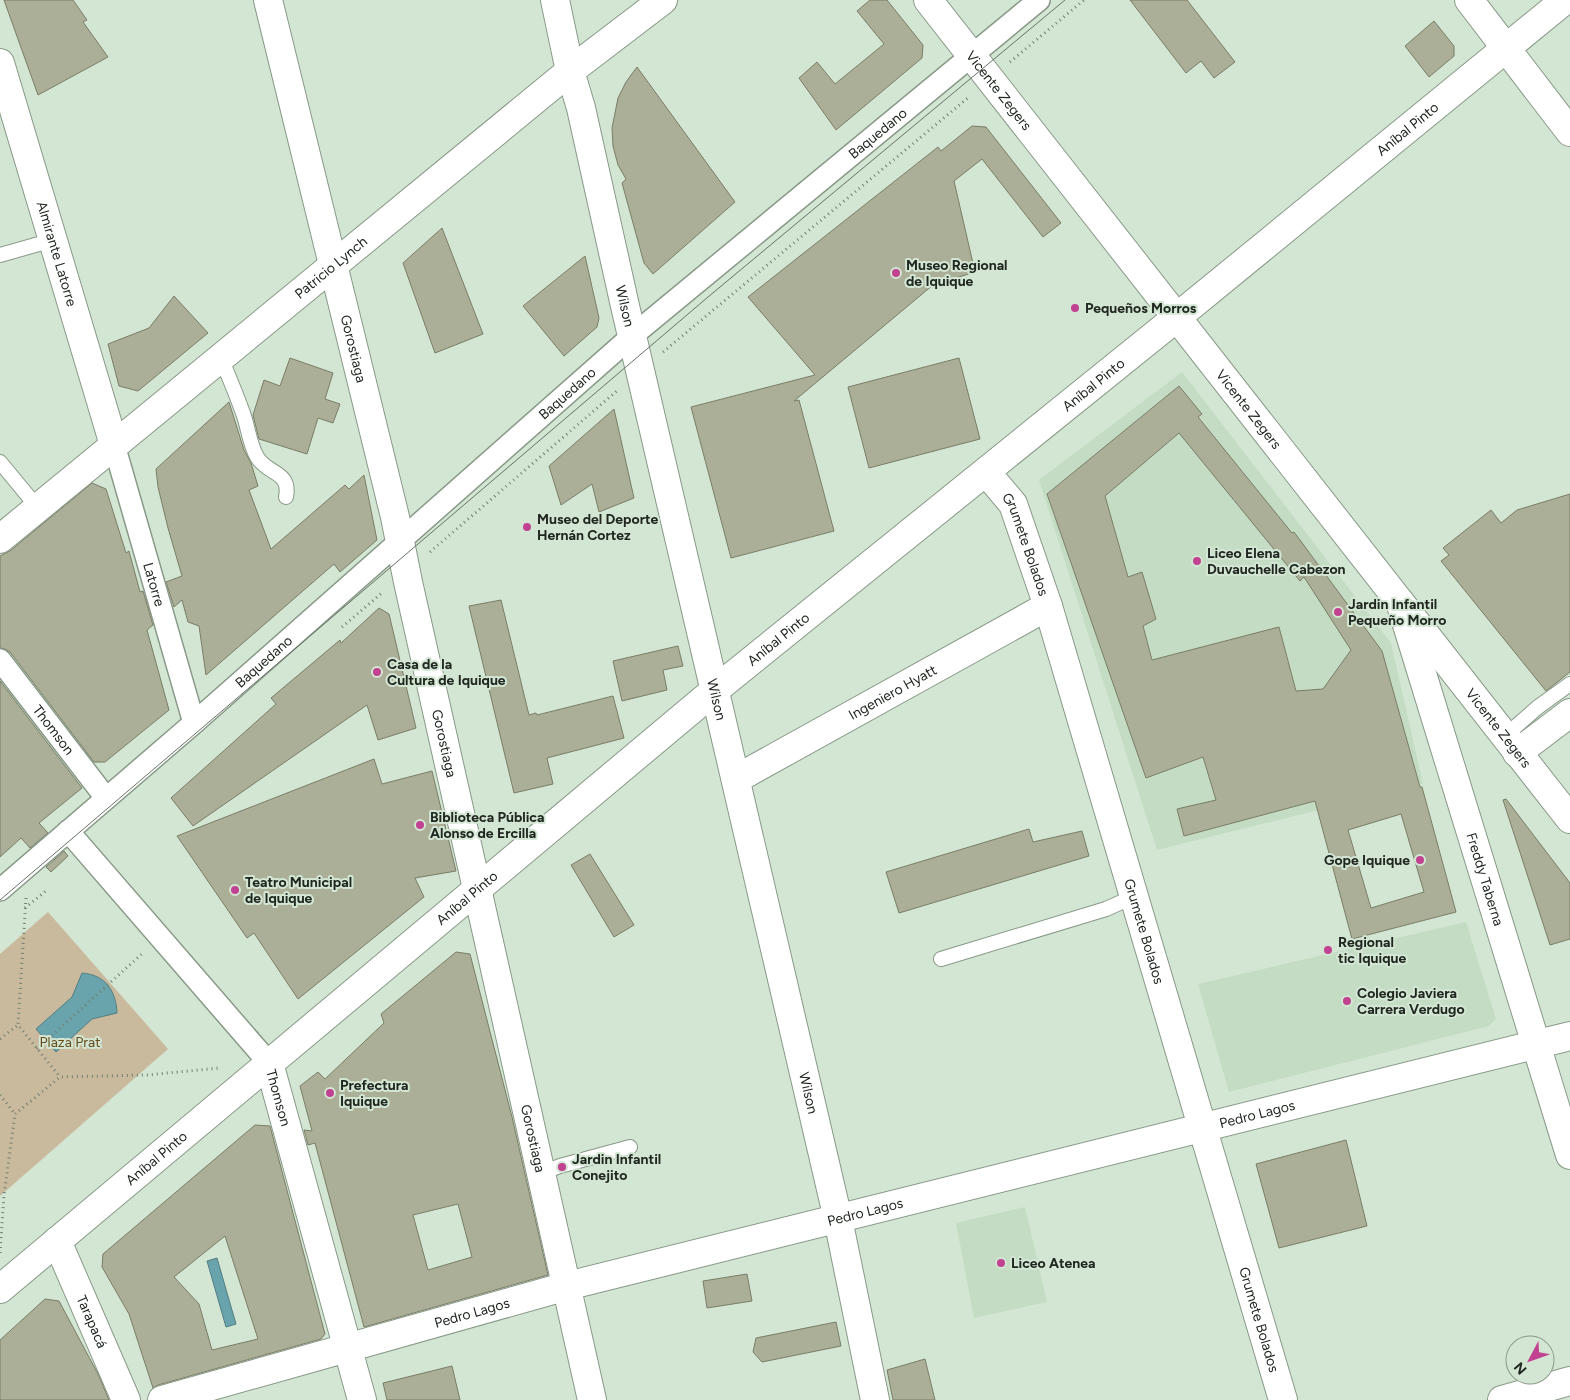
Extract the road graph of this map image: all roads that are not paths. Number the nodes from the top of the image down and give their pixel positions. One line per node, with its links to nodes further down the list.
1 (268, 0): 15 (street, Gorostiaga)
2 (555, 0): 11 (street, Wilson)
3 (663, 0): 11 (street, Patricio Lynch)
4 (928, 0): 9 (street, Vicente Zegers)
5 (1039, 0): 9 (street, Baquedano)
6 (1469, 0): 8 (street)
7 (1565, 0): 8 (street, Aníbal Pinto)
8 (1506, 48): 12 (street); 16 (street, Aníbal Pinto)
9 (971, 56): 16 (street, Vicente Zegers); 17 (street, Baquedano)
10 (0, 63): 13 (street, Almirante Latorre)
11 (570, 71): 15 (street, Patricio Lynch); 17 (street, Wilson)
12 (1570, 132)
13 (53, 240): 14 (lane); 19 (street, Almirante Latorre)
14 (0, 255)
15 (333, 266): 18 (street, Patricio Lynch); 25 (street, Gorostiaga)
16 (1176, 318): 21 (street, Aníbal Pinto); 26 (street, Vicente Zegers)
17 (632, 336): 25 (street, Baquedano); 30 (street, Wilson)
18 (221, 358): 19 (street, Patricio Lynch); 22 (lane)
19 (114, 445): 23 (street, Patricio Lynch); 32 (street, Latorre)
20 (0, 462): 23 (lane)
21 (986, 472): 27 (street, Grumete Bolados); 30 (street, Aníbal Pinto)
22 (286, 497)
23 (38, 508): 24 (street, Patricio Lynch)
24 (0, 539)
25 (400, 541): 32 (street, Baquedano); 38 (street, Gorostiaga)
26 (1400, 602): 33 (street, Vicente Zegers); 43 (street, Freddy Taberna)
27 (1048, 606): 34 (street, Ingeniero Hyatt); 40 (street, Grumete Bolados)
28 (0, 660): 35 (street, Thomson)
29 (1570, 684): 33 (lane)
30 (715, 690): 34 (street, Wilson); 38 (street, Aníbal Pinto)
31 (1570, 713): 33 (street)
32 (194, 723): 35 (street, Baquedano)
33 (1511, 744): 36 (street, Vicente Zegers)
34 (736, 779): 49 (street, Wilson)
35 (106, 798): 37 (street, Baquedano)
36 (1570, 820)
37 (68, 831): 39 (street, Baquedano); 44 (street, Thomson)
38 (477, 889): 44 (street, Aníbal Pinto); 48 (street, Gorostiaga)
39 (0, 890)
40 (1135, 896): 41 (lane); 45 (street, Grumete Bolados)
41 (942, 959)
42 (1570, 1036): 43 (street, Pedro Lagos)
43 (1537, 1045): 45 (street, Pedro Lagos); 47 (street, Freddy Taberna)
44 (269, 1064): 50 (street, Aníbal Pinto); 53 (street, Thomson)
45 (1204, 1128): 49 (street, Pedro Lagos); 60 (street, Grumete Bolados)
46 (630, 1147): 48 (lane)
47 (1570, 1155)
48 (542, 1173): 51 (street, Gorostiaga)
49 (838, 1218): 51 (street, Pedro Lagos); 59 (street, Wilson)
50 (57, 1241): 52 (street, Aníbal Pinto); 55 (street, Tarapacá)
51 (567, 1286): 53 (street, Pedro Lagos); 58 (street, Gorostiaga)
52 (0, 1289)
53 (348, 1347): 56 (street, Pedro Lagos); 57 (street, Thomson)
54 (1570, 1381): 61 (street)
55 (126, 1400)
56 (162, 1400)
57 (362, 1400)
58 (592, 1400)
59 (875, 1400)
60 (1283, 1400)
61 (1502, 1400)

